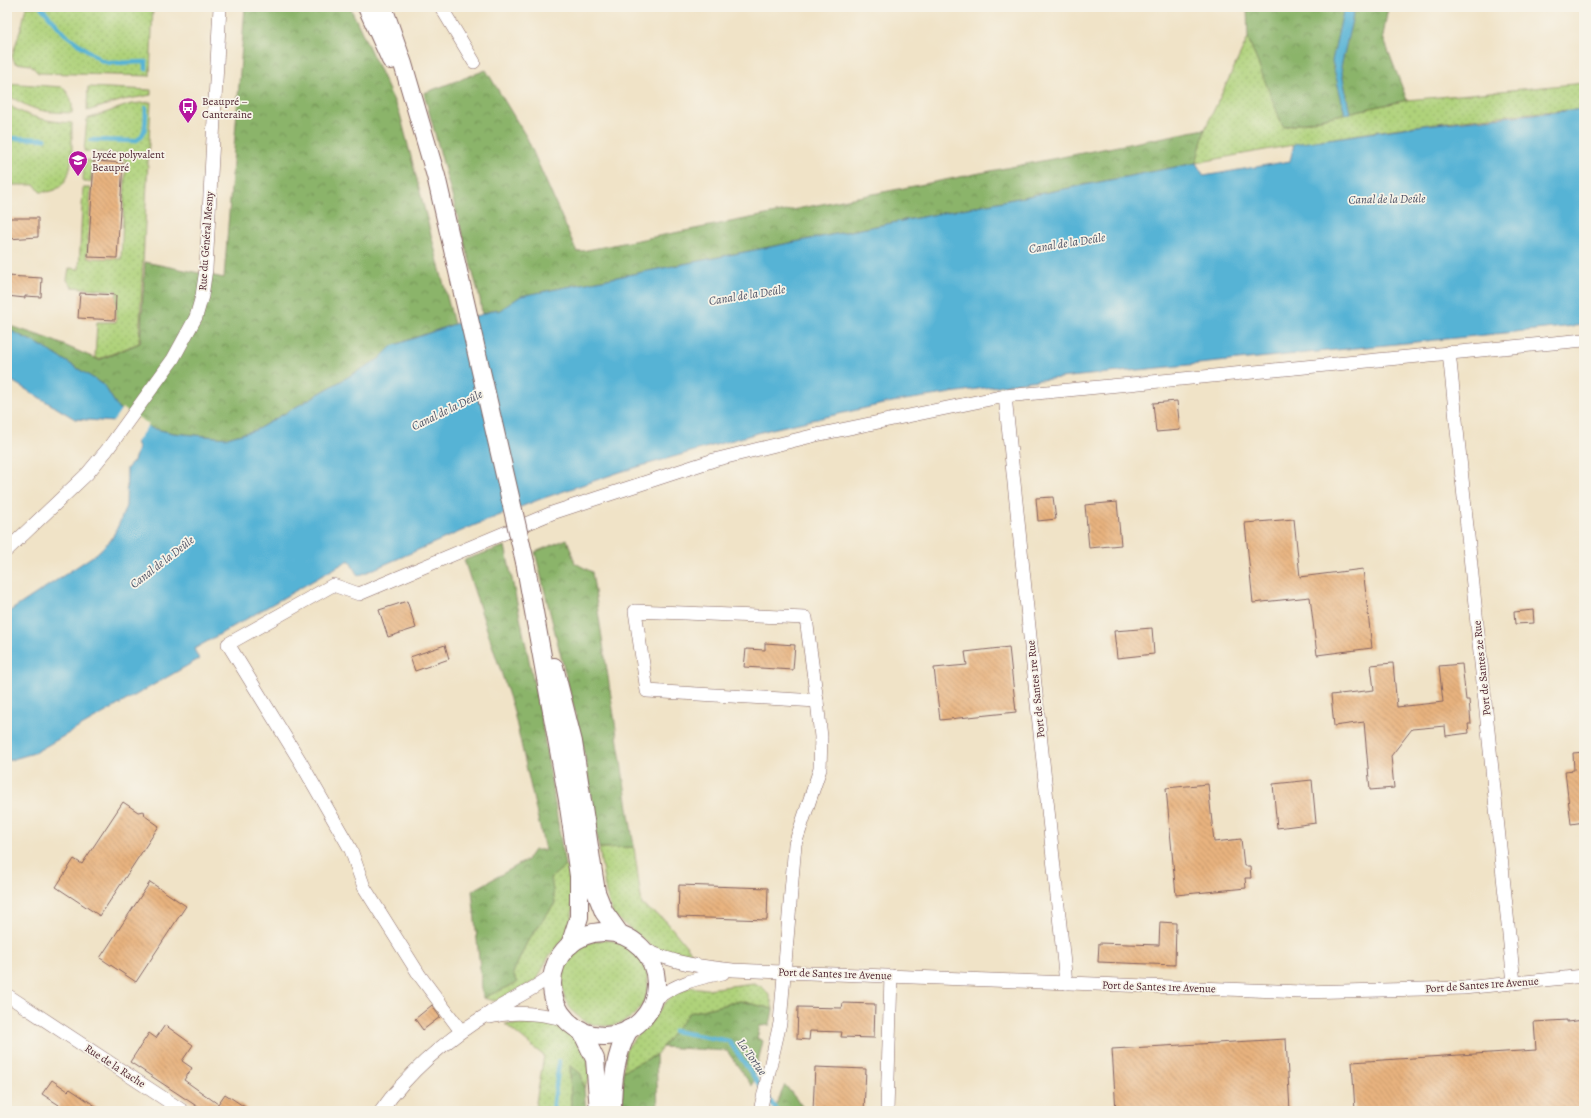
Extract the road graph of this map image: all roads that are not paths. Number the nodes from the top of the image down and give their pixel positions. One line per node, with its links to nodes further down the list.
1 (220, 7): 10 (street, Rue du Général Mesny)
2 (367, 7): 6 (main road)
3 (383, 7): 6 (main road)
4 (441, 7): 5 (street)
5 (474, 62)
6 (436, 176): 11 (main road, bridge)
7 (1584, 340): 8 (street)
8 (1449, 352): 9 (street); 22 (street, Port de Santes 2e Rue)
9 (1005, 396): 21 (street, Port de Santes 1re Rue); 28 (street)
10 (7, 550)
11 (525, 562): 13 (main road); 14 (main road)
12 (817, 701): 12 (street); 17 (street)
13 (619, 933): 14 (main road); 15 (main road)
14 (570, 945): 18 (main road)
15 (644, 949): 16 (street); 24 (main road)
16 (733, 970): 17 (street, Port de Santes 1re Avenue); 24 (street)
17 (784, 972): 19 (street, Port de Santes 1re Avenue); 29 (street)
18 (553, 974): 25 (street); 26 (main road)
19 (891, 976): 21 (street, Port de Santes 1re Avenue); 34 (street)
20 (1584, 976): 22 (street, Port de Santes 1re Avenue)
21 (1066, 983): 22 (street, Port de Santes 1re Avenue)
22 (1514, 983)
23 (7, 995): 30 (street, Rue de la Rache)
24 (654, 1001): 27 (main road)
25 (475, 1022): 26 (street); 28 (street)
26 (574, 1025): 27 (main road); 32 (main road)
27 (629, 1030): 33 (main road)
28 (461, 1031): 31 (street)
29 (760, 1108)
30 (183, 1111)
31 (381, 1111)
32 (599, 1111)
33 (612, 1111)
34 (887, 1111)

